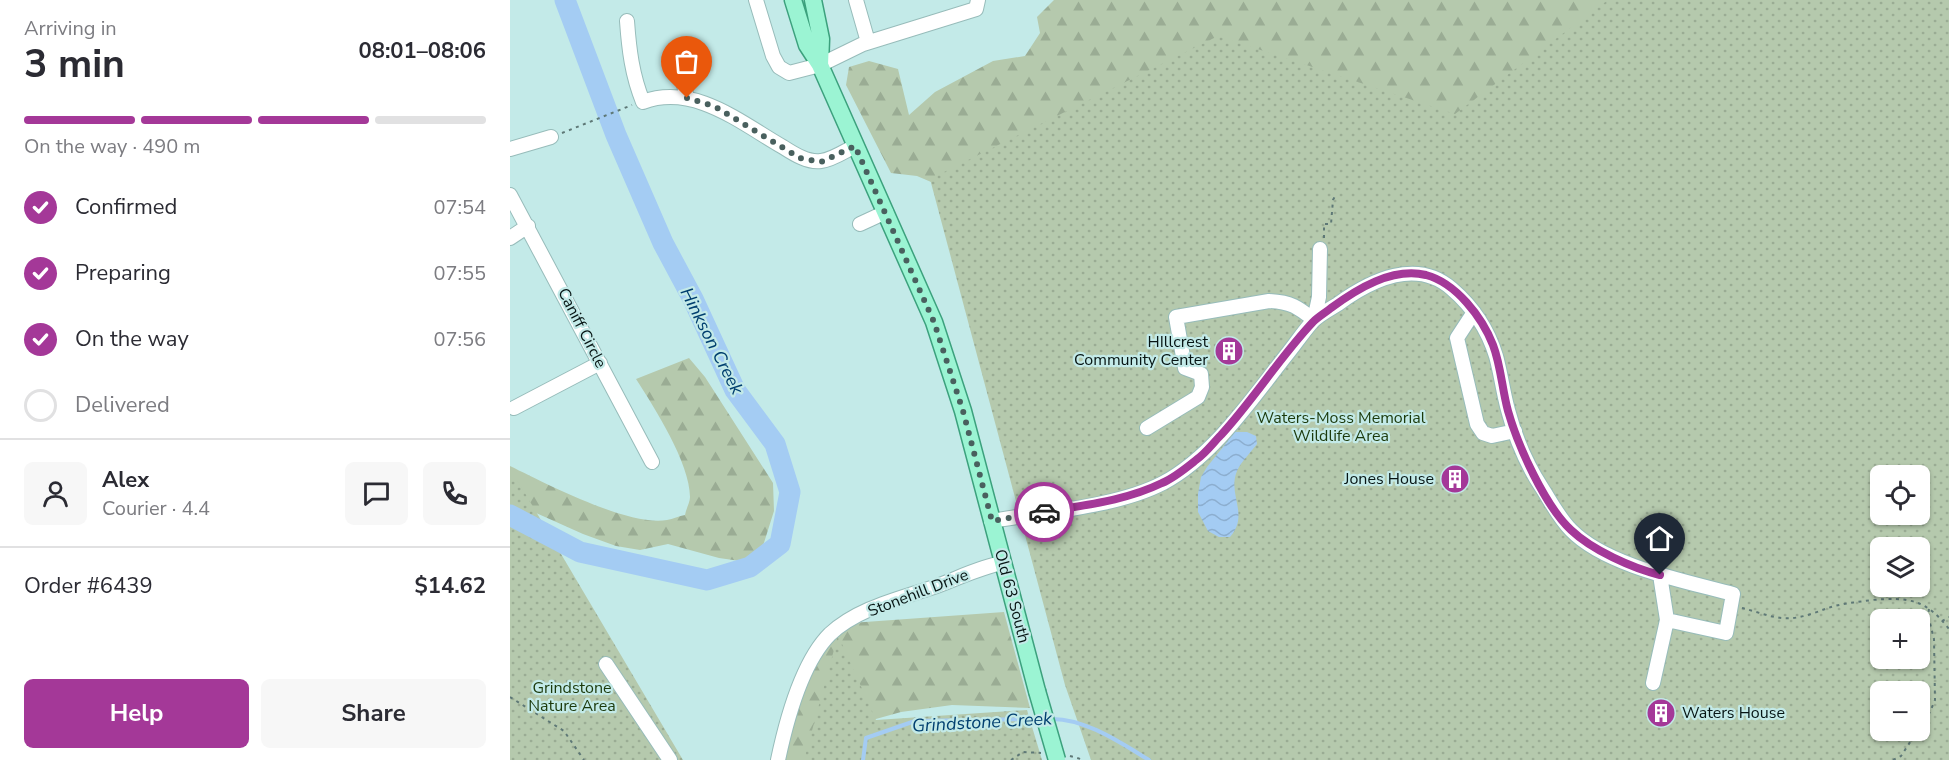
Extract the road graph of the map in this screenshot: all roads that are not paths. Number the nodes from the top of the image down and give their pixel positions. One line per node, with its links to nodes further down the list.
1 (756, 0): 8 (street)
2 (793, 0): 8 (main road, Old 63 South)
3 (813, 0): 8 (main road, Old 63 South)
4 (856, 0): 7 (street)
5 (978, 0): 7 (street)
6 (627, 21): 10 (street)
7 (868, 42): 8 (street)
8 (820, 64): 12 (main road, Old 63 South)
9 (680, 68): 10 (street)
10 (687, 98): 12 (street)
11 (551, 137): 13 (street)
12 (855, 146): 15 (main road, Old 63 South)
13 (510, 149)
14 (510, 195): 17 (street, Caniff Circle)
15 (886, 212): 16 (street); 27 (main road, Old 63 South)
16 (860, 224)
17 (528, 226): 18 (street); 22 (street, Caniff Circle)
18 (510, 238)
19 (1320, 249): 21 (street)
20 (1474, 312): 21 (street); 25 (street); 25 (street)
21 (1314, 320): 24 (street); 27 (street)
22 (600, 363): 23 (street); 26 (street, Caniff Circle)
23 (514, 408)
24 (1147, 428)
25 (1515, 431): 29 (street)
26 (652, 462)
27 (992, 521): 28 (main road, Old 63 South)
28 (1003, 563): 34 (street, Stonehill Drive); 35 (main road, Old 63 South, bridge)
29 (1660, 575): 30 (street); 30 (street)
30 (1667, 621): 32 (street)
31 (606, 664): 33 (street)
32 (1653, 683)
33 (670, 760)
34 (778, 760)
35 (1057, 760)

